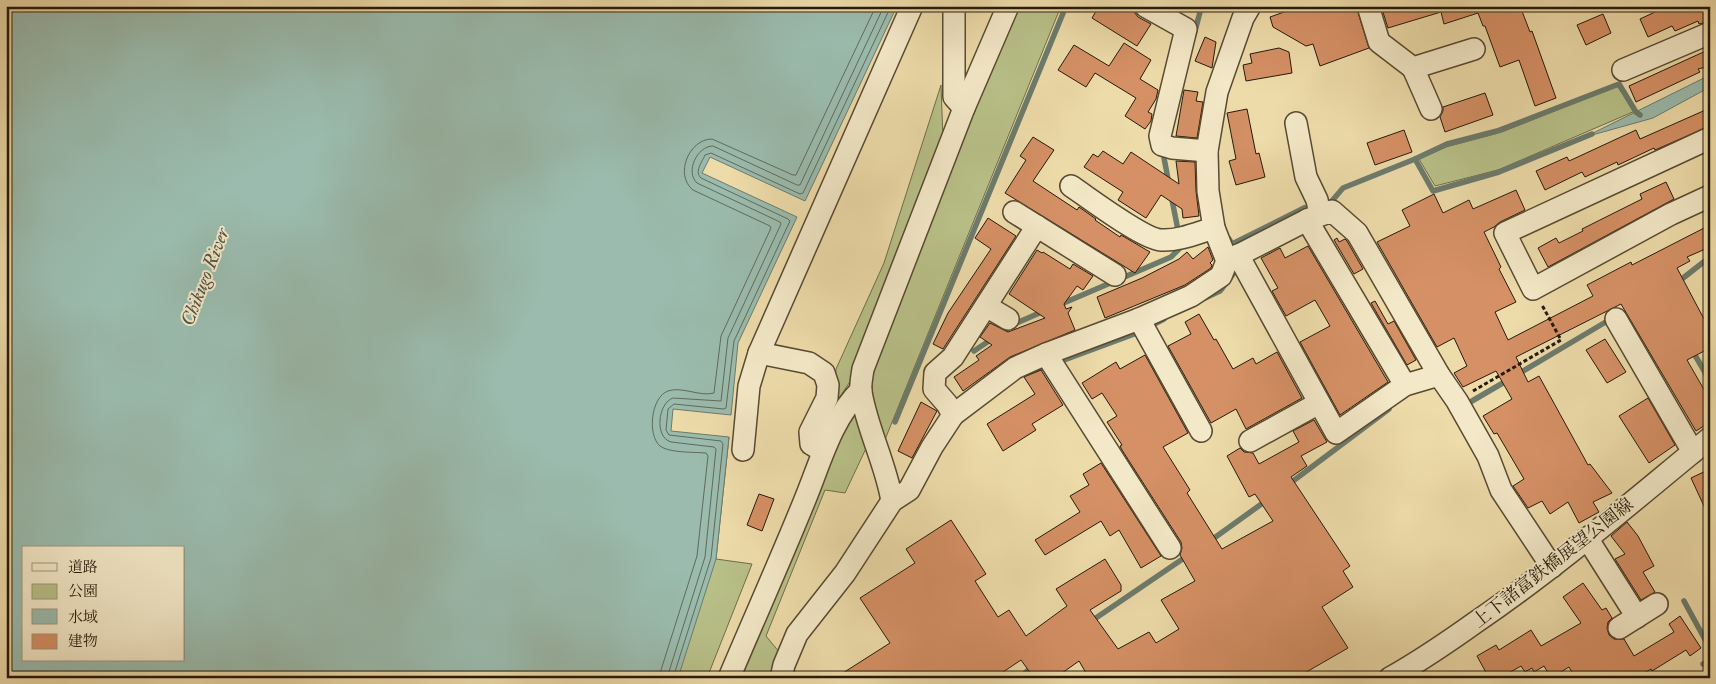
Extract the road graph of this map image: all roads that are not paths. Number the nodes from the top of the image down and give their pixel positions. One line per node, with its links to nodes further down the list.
1 (912, 6): 28 (street)
2 (954, 6): 11 (street)
3 (1008, 6): 11 (street)
4 (1145, 6): 15 (street)
5 (1250, 6): 15 (street)
6 (1368, 6): 9 (street)
7 (1710, 33): 10 (street)
8 (1474, 49): 9 (street)
9 (1413, 68): 12 (street)
10 (1623, 70)
11 (964, 108): 32 (street)
12 (1430, 109)
13 (1296, 123): 18 (street)
14 (1710, 138): 17 (street)
15 (1207, 151): 21 (street)
16 (1071, 186): 21 (street)
17 (1710, 196)
18 (1315, 211): 22 (street); 30 (street); 31 (street)
19 (1014, 212): 20 (street)
20 (1037, 226): 23 (street); 24 (street)
21 (1214, 228): 22 (street)
22 (1232, 258): 27 (street); 33 (street)
23 (1115, 275)
24 (986, 306): 25 (street); 34 (street)
25 (1008, 319)
26 (1616, 319): 40 (street)
27 (1144, 327): 29 (street); 35 (street)
28 (759, 353): 38 (street); 39 (street)
29 (1051, 360): 34 (street); 43 (street)
30 (1439, 375): 31 (street); 44 (street)
31 (1405, 385): 33 (street)
32 (861, 390): 38 (street); 41 (street)
33 (1319, 402): 37 (street)
34 (953, 415): 41 (street)
35 (1201, 431)
36 (1710, 438): 40 (street, 上下諸富鉄橋展望公園線)
37 (1250, 441)
38 (825, 447): 47 (street)
39 (743, 450)
40 (1693, 452): 42 (street, 上下諸富鉄橋展望公園線)
41 (892, 501): 48 (street)
42 (1588, 538): 44 (street, 上下諸富鉄橋展望公園線); 45 (street)
43 (1170, 548)
44 (1552, 567): 46 (street, 上下諸富鉄橋展望公園線)
45 (1657, 604)
46 (1424, 669): 49 (street, 上下諸富鉄橋展望公園線)
47 (729, 678)
48 (781, 678)
49 (1390, 678)

